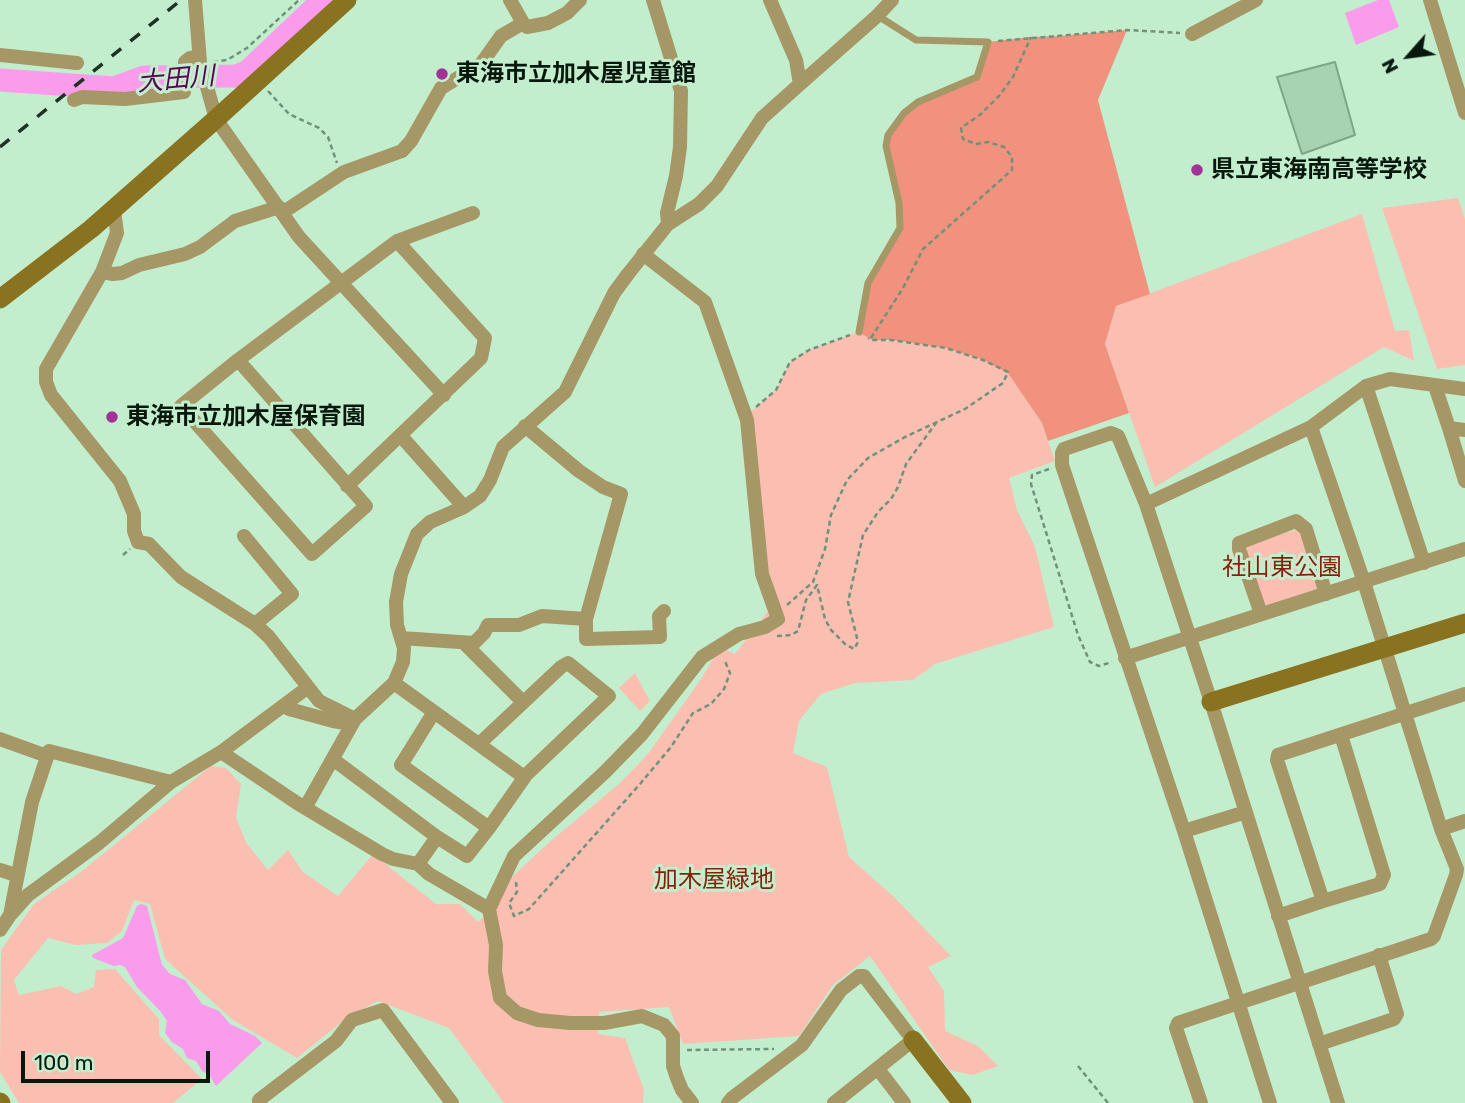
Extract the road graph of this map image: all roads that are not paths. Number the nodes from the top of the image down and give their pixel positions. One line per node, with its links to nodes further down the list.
1 (195, 0): 14 (street)
2 (347, 0): 19 (street)
3 (510, 0): 11 (street)
4 (580, 0): 11 (street)
5 (653, 0): 23 (street)
6 (770, 0): 16 (street)
7 (892, 0): 10 (street)
8 (1256, 0): 12 (street)
9 (1430, 0): 18 (street)
10 (877, 16): 16 (street); 29 (lane)
11 (523, 23): 21 (street)
12 (1192, 34)
13 (0, 55): 15 (street)
14 (199, 59): 17 (street); 19 (street)
15 (76, 63)
16 (800, 84): 23 (street)
17 (74, 100)
18 (1465, 113)
19 (216, 119): 20 (street); 21 (street)
20 (114, 209): 26 (street); 28 (street)
21 (280, 210): 26 (street); 27 (street)
22 (473, 213): 24 (street)
23 (668, 225): 25 (street)
24 (397, 241): 27 (street); 34 (street)
25 (643, 254): 35 (street); 87 (street)
26 (102, 272): 53 (street)
27 (340, 281): 30 (street); 34 (street)
28 (0, 299)
29 (859, 332)
30 (238, 360): 41 (street); 41 (street)
31 (1366, 386): 32 (street); 36 (street); 46 (street)
32 (1435, 386): 33 (street); 37 (street)
33 (1465, 389)
34 (444, 394): 39 (street)
35 (525, 426): 43 (street); 51 (street)
36 (1311, 427): 42 (street); 47 (street)
37 (1449, 428): 38 (street); 40 (street)
38 (1465, 430)
39 (401, 436): 41 (street); 43 (street)
40 (1465, 481)
41 (348, 486)
42 (1146, 505): 55 (street); 58 (street)
43 (464, 507): 54 (street)
44 (244, 536): 53 (street)
45 (1465, 549): 46 (street)
46 (1424, 563): 47 (street)
47 (1364, 582): 48 (street); 57 (street)
48 (1326, 594): 50 (street); 50 (street)
49 (664, 611): 51 (street)
50 (1261, 614): 55 (street)
51 (586, 619): 56 (street)
52 (1465, 623): 57 (street)
53 (255, 624): 60 (street)
54 (401, 638): 56 (street); 59 (street)
55 (1190, 638): 58 (street); 63 (street)
56 (464, 643): 62 (street)
57 (1384, 648): 63 (street); 66 (street)
58 (1125, 658): 81 (street)
59 (394, 683): 65 (street); 67 (street)
60 (307, 688): 67 (street); 71 (street)
61 (1465, 694): 66 (street)
62 (523, 702): 70 (street); 74 (street)
63 (1211, 702): 77 (street)
64 (289, 709): 67 (street)
65 (434, 712): 70 (street); 79 (street)
66 (1404, 713): 68 (street); 80 (street)
67 (355, 719): 73 (street)
68 (1341, 736): 86 (street); 86 (street)
69 (0, 739): 72 (street)
70 (479, 744): 74 (street)
71 (220, 752): 75 (street); 76 (street)
72 (47, 756): 75 (street); 85 (street)
73 (334, 760): 76 (street); 82 (street)
74 (524, 777): 79 (street)
75 (171, 782): 88 (street)
76 (305, 808): 83 (street)
77 (1246, 812): 81 (street); 89 (street)
78 (1465, 821): 80 (street)
79 (489, 828): 82 (street)
80 (1441, 829): 91 (street)
81 (1184, 831): 93 (street)
82 (437, 837): 83 (street)
83 (418, 864): 87 (street)
84 (0, 870): 85 (street)
85 (16, 875): 88 (street)
86 (1322, 901): 89 (street)
87 (489, 909): 99 (street)
88 (10, 915): 90 (street)
89 (1278, 916): 92 (street)
90 (0, 930)
91 (1379, 956): 92 (street); 95 (street)
92 (1299, 982): 93 (street); 95 (street)
93 (1238, 1003): 104 (street); 105 (street)
94 (914, 1040): 96 (street); 100 (street); 103 (street)
95 (1319, 1044): 106 (street)
96 (878, 1069): 101 (street); 102 (street)
97 (259, 1103): 98 (street)
98 (452, 1103)
99 (692, 1103)
100 (729, 1103)
101 (834, 1103)
102 (904, 1103)
103 (962, 1103)
104 (1200, 1103)
105 (1270, 1103)
106 (1338, 1103)

